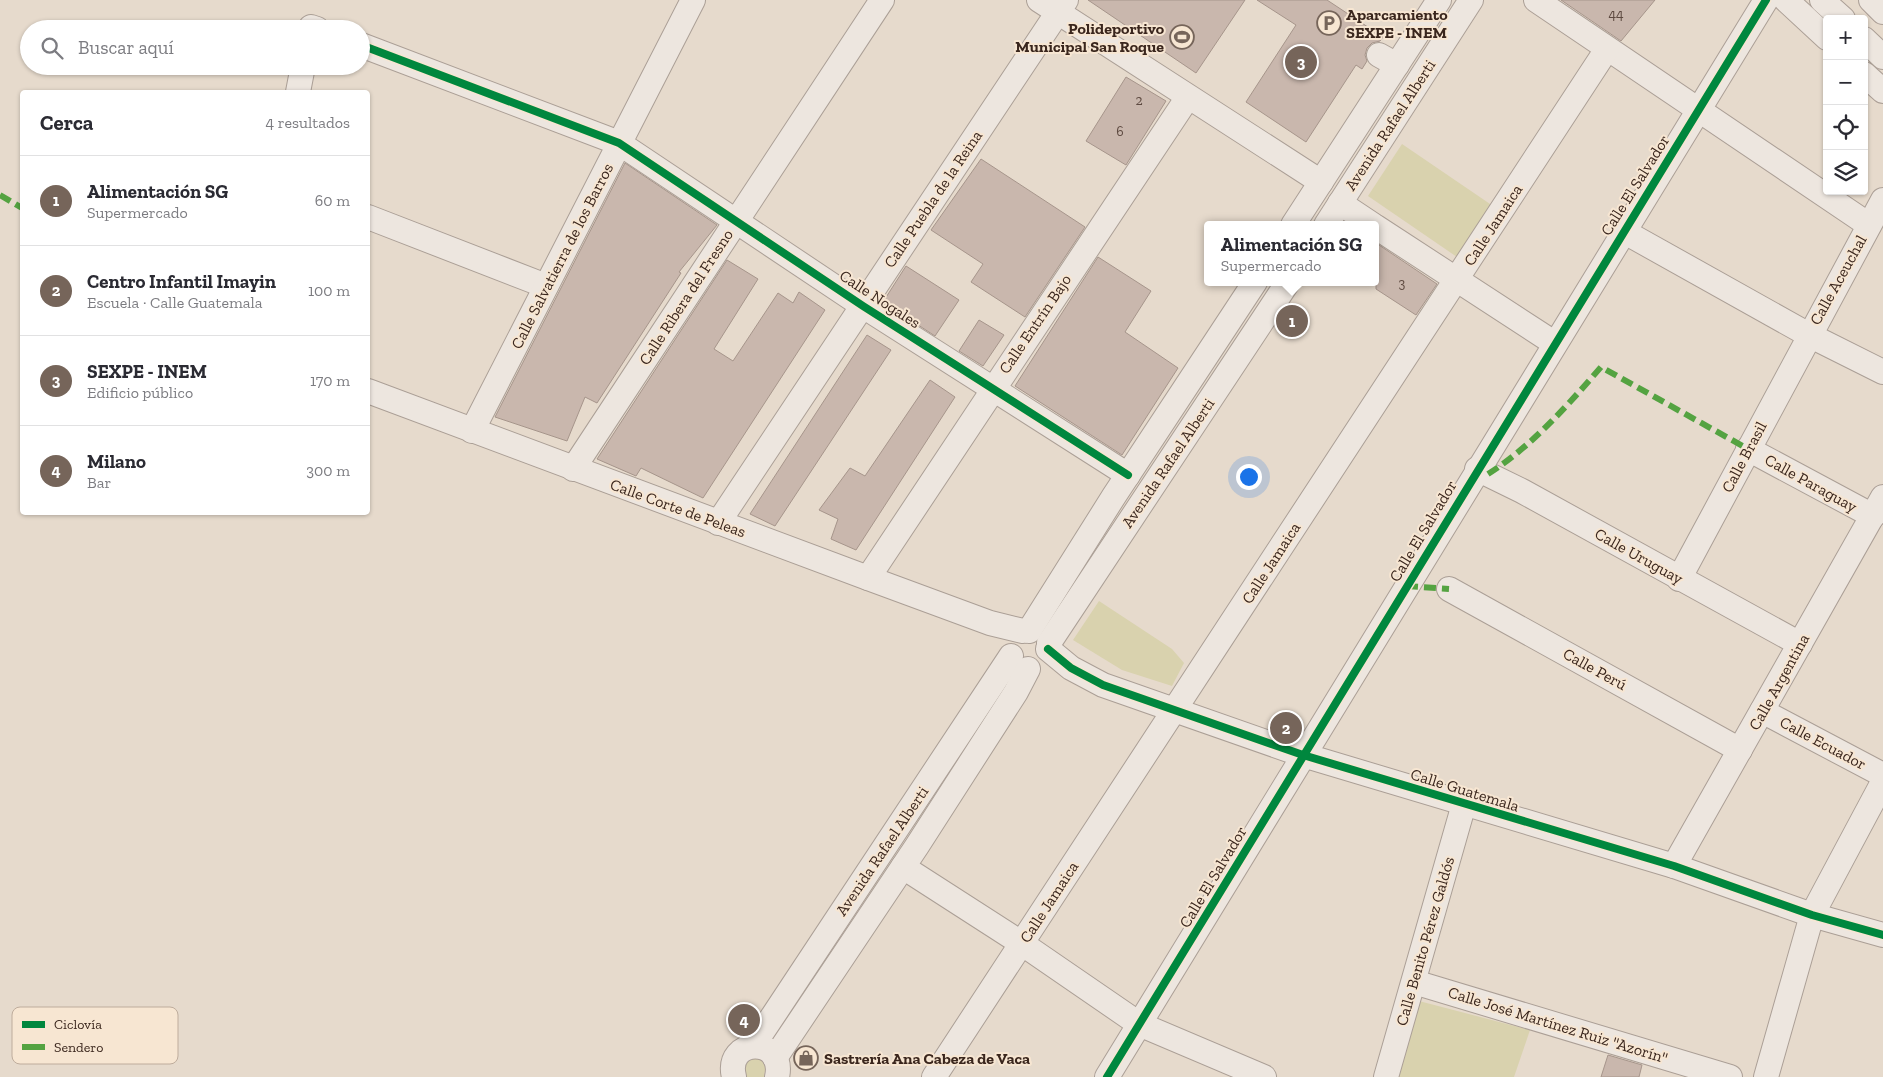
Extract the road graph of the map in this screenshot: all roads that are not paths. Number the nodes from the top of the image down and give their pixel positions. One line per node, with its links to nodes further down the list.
1 (693, 0): 22 (street, Calle Salvatierra de los Barros)
2 (882, 0): 27 (street, Calle Ribera del Fresno)
3 (1439, 0): 23 (street, Avenida Rafael Alberti)
4 (1471, 0): 25 (street, Avenida Rafael Alberti)
5 (1536, 0): 14 (street)
6 (1766, 0): 21 (street, Calle El Salvador)
7 (1786, 0): 11 (street)
8 (1871, 0): 10 (street)
9 (1054, 4): 20 (street); 38 (street, Calle Puebla de la Reina)
10 (1883, 12)
11 (1823, 34)
12 (1868, 43): 15 (street)
13 (370, 49): 22 (street, Calle Nogales)
14 (1607, 49): 21 (street); 34 (street, Calle Jamaica)
15 (1883, 56)
16 (301, 75): 18 (street)
17 (1868, 78): 19 (street)
18 (298, 90)
19 (1883, 91)
20 (1188, 97): 23 (street); 42 (street, Calle Entrín Bajo)
21 (1698, 109): 31 (street); 33 (street, Calle El Salvador)
22 (620, 143): 27 (street, Calle Nogales); 35 (street, Calle Salvatierra de los Barros)
23 (1322, 182): 28 (street, Avenida Rafael Alberti)
24 (1883, 200): 31 (street, Calle Aceuchal)
25 (1340, 203): 29 (street, Avenida Rafael Alberti); 30 (street)
26 (370, 218): 35 (street)
27 (737, 220): 38 (street, Calle Nogales); 46 (street, Calle Ribera del Fresno)
28 (1297, 221)
29 (1329, 221)
30 (1367, 221)
31 (1869, 225): 39 (street, Calle Aceuchal)
32 (1379, 229): 34 (street)
33 (1623, 230): 39 (street); 40 (street, Calle El Salvador)
34 (1458, 280): 40 (street); 56 (street, Calle Jamaica)
35 (546, 286): 44 (street, Calle Salvatierra de los Barros)
36 (1253, 286): 48 (street, Avenida Rafael Alberti)
37 (1285, 286): 55 (street, Avenida Rafael Alberti)
38 (863, 306): 42 (street, Calle Nogales); 50 (street, Calle Puebla de la Reina)
39 (1809, 335): 41 (street); 45 (street, Calle Brasil)
40 (1554, 343): 47 (street, Calle El Salvador)
41 (1883, 372)
42 (993, 388): 48 (street, Calle Nogales); 51 (street, Calle Entrín Bajo)
43 (370, 392): 44 (street, Calle Corte de Peleas)
44 (472, 431): 46 (street, Calle Corte de Peleas)
45 (1748, 449): 49 (street, Calle Paraguay); 52 (street, Calle Brasil)
46 (573, 469): 50 (street, Calle Corte de Peleas)
47 (1477, 469): 52 (street, Calle Uruguay); 59 (street, Calle El Salvador)
48 (1128, 475): 55 (street, Avenida Rafael Alberti)
49 (1878, 507): 54 (street, Calle Argentina)
50 (718, 523): 51 (street, Calle Corte de Peleas)
51 (868, 578): 55 (street, Calle Corte de Peleas)
52 (1679, 579): 54 (street, Calle Uruguay)
53 (1449, 589): 58 (street, Calle Perú)
54 (1800, 644): 57 (street, Calle Argentina)
55 (1029, 649): 56 (street, Calle Guatemala); 64 (street, Avenida Rafael Alberti); 70 (street, Avenida Rafael Alberti)
56 (1175, 709): 59 (street, Calle Guatemala); 67 (street, Calle Jamaica)
57 (1762, 711): 58 (street, Calle Argentina); 60 (street, Calle Ecuador)
58 (1740, 750): 63 (street, Calle Argentina)
59 (1304, 755): 62 (street, Calle Guatemala); 69 (street, Calle El Salvador)
60 (1883, 775)
61 (1883, 782): 65 (street)
62 (1464, 804): 63 (street, Calle Guatemala); 68 (street, Calle Benito Pérez Galdós)
63 (1674, 866): 65 (street, Calle Guatemala)
64 (903, 867): 67 (street); 71 (street, Avenida Rafael Alberti)
65 (1812, 915): 66 (street, Calle Guatemala); 78 (street)
66 (1883, 935)
67 (1021, 943): 69 (street); 73 (street, Calle Jamaica)
68 (1414, 982): 76 (street, Calle Benito Pérez Galdós); 77 (street, Calle José Martínez Ruiz "Azorín")
69 (1139, 1024): 74 (street, Calle El Salvador); 75 (street)
70 (754, 1046): 71 (street); 72 (street)
71 (780, 1071)
72 (733, 1076)
73 (934, 1077)
74 (1107, 1077)
75 (1264, 1077)
76 (1386, 1077)
77 (1730, 1077)
78 (1766, 1077)

